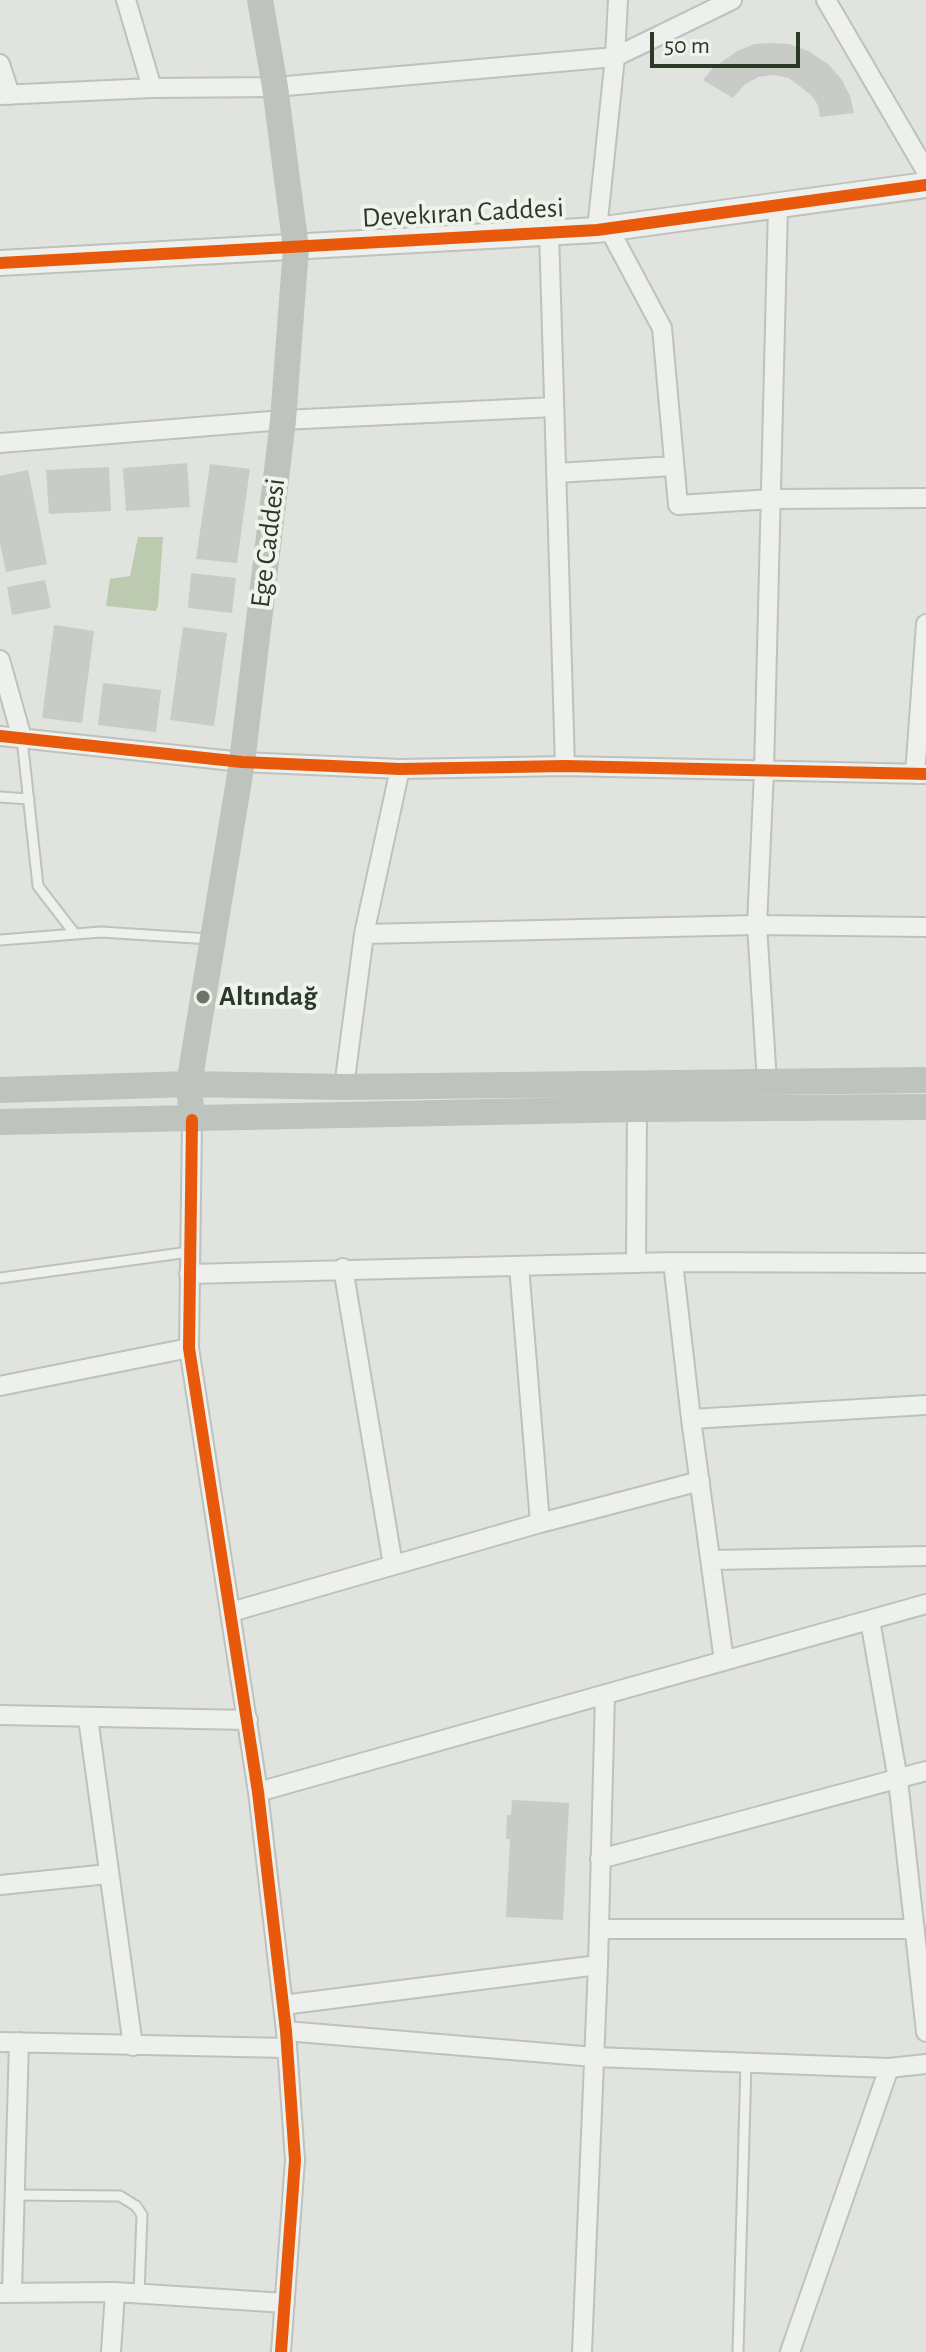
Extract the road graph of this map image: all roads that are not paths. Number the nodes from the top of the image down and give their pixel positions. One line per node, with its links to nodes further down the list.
1 (126, 0): 9 (street)
2 (260, 0): 8 (main road, Ege Caddesi)
3 (618, 0): 6 (street)
4 (732, 0): 6 (street)
5 (826, 0): 11 (street)
6 (615, 57): 8 (street); 14 (street)
7 (0, 64): 10 (street)
8 (275, 87): 9 (street); 16 (main road, Ege Caddesi)
9 (152, 88): 10 (street)
10 (5, 95)
11 (926, 171)
12 (926, 185): 13 (street, Devekıran Caddesi)
13 (778, 206): 14 (street, Devekıran Caddesi); 24 (street)
14 (602, 228): 15 (street, Devekıran Caddesi); 21 (street)
15 (549, 231): 16 (street, Devekıran Caddesi); 18 (street)
16 (296, 248): 17 (street, Devekıran Caddesi); 19 (main road, Ege Caddesi)
17 (0, 263)
18 (554, 407): 19 (street); 22 (street)
19 (283, 420): 20 (street); 29 (main road, Ege Caddesi)
20 (0, 443)
21 (674, 466): 22 (street); 24 (street)
22 (556, 473): 30 (street)
23 (926, 498): 24 (street)
24 (772, 499): 32 (street)
25 (926, 624): 33 (street)
26 (0, 660): 28 (street)
27 (0, 736): 28 (street)
28 (22, 738): 29 (street); 35 (lane)
29 (242, 762): 31 (street); 41 (main road, Ege Caddesi)
30 (565, 766): 31 (street); 32 (street)
31 (400, 769): 39 (street)
32 (764, 771): 33 (street); 36 (street)
33 (920, 774)
34 (0, 797): 35 (lane)
35 (29, 799): 38 (lane)
36 (757, 925): 37 (street); 39 (street); 43 (street)
37 (926, 927)
38 (75, 934): 40 (lane); 41 (lane)
39 (364, 934): 45 (street)
40 (0, 940)
41 (213, 940): 44 (main road, Ege Caddesi)
42 (926, 1080): 43 (main road)
43 (767, 1082): 45 (main road)
44 (189, 1084): 45 (main road); 46 (main road); 49 (main road, Ege Caddesi)
45 (344, 1087)
46 (0, 1090)
47 (926, 1107): 48 (main road)
48 (637, 1109): 49 (main road); 53 (street)
49 (192, 1120): 50 (main road); 51 (street)
50 (0, 1122)
51 (189, 1252): 57 (street); 58 (lane)
52 (673, 1262): 53 (street); 54 (street); 62 (street)
53 (636, 1263): 55 (street)
54 (926, 1263)
55 (519, 1266): 56 (street); 64 (street)
56 (343, 1268): 57 (street); 67 (street)
57 (189, 1274): 59 (street)
58 (0, 1278)
59 (189, 1348): 60 (street); 69 (street)
60 (0, 1386)
61 (926, 1405): 62 (street)
62 (691, 1419): 63 (street)
63 (700, 1481): 64 (street); 66 (street)
64 (540, 1523): 67 (street)
65 (926, 1556): 66 (street)
66 (711, 1560): 71 (street)
67 (393, 1565): 69 (street)
68 (926, 1604): 70 (street)
69 (231, 1612): 75 (street)
70 (870, 1620): 71 (street); 77 (street)
71 (724, 1661): 72 (street)
72 (605, 1695): 78 (street); 79 (street)
73 (0, 1715): 74 (street)
74 (88, 1718): 75 (street); 80 (street)
75 (248, 1720): 78 (street)
76 (926, 1771): 77 (street)
77 (898, 1780): 79 (street); 83 (street)
78 (258, 1792): 87 (street)
79 (600, 1859): 82 (street)
80 (108, 1874): 81 (street); 91 (street)
81 (0, 1885)
82 (599, 1929): 83 (street); 86 (street)
83 (915, 1929): 85 (street)
84 (926, 1946): 85 (street)
85 (918, 1964): 88 (street)
86 (598, 1965): 87 (street); 92 (street)
87 (283, 2005): 89 (street)
88 (926, 2032)
89 (287, 2039): 91 (street); 92 (street); 100 (street)
90 (10, 2042): 91 (street); 96 (street)
91 (133, 2046)
92 (594, 2057): 93 (street); 103 (street)
93 (746, 2063): 95 (street); 104 (lane)
94 (926, 2064): 95 (street)
95 (889, 2068): 105 (street)
96 (15, 2195): 97 (street); 99 (lane)
97 (6, 2292): 98 (street)
98 (115, 2292): 99 (street); 101 (street)
99 (139, 2294): 100 (street)
100 (285, 2303): 102 (street)
101 (111, 2352)
102 (281, 2352)
103 (582, 2352)
104 (738, 2352)
105 (790, 2352)

